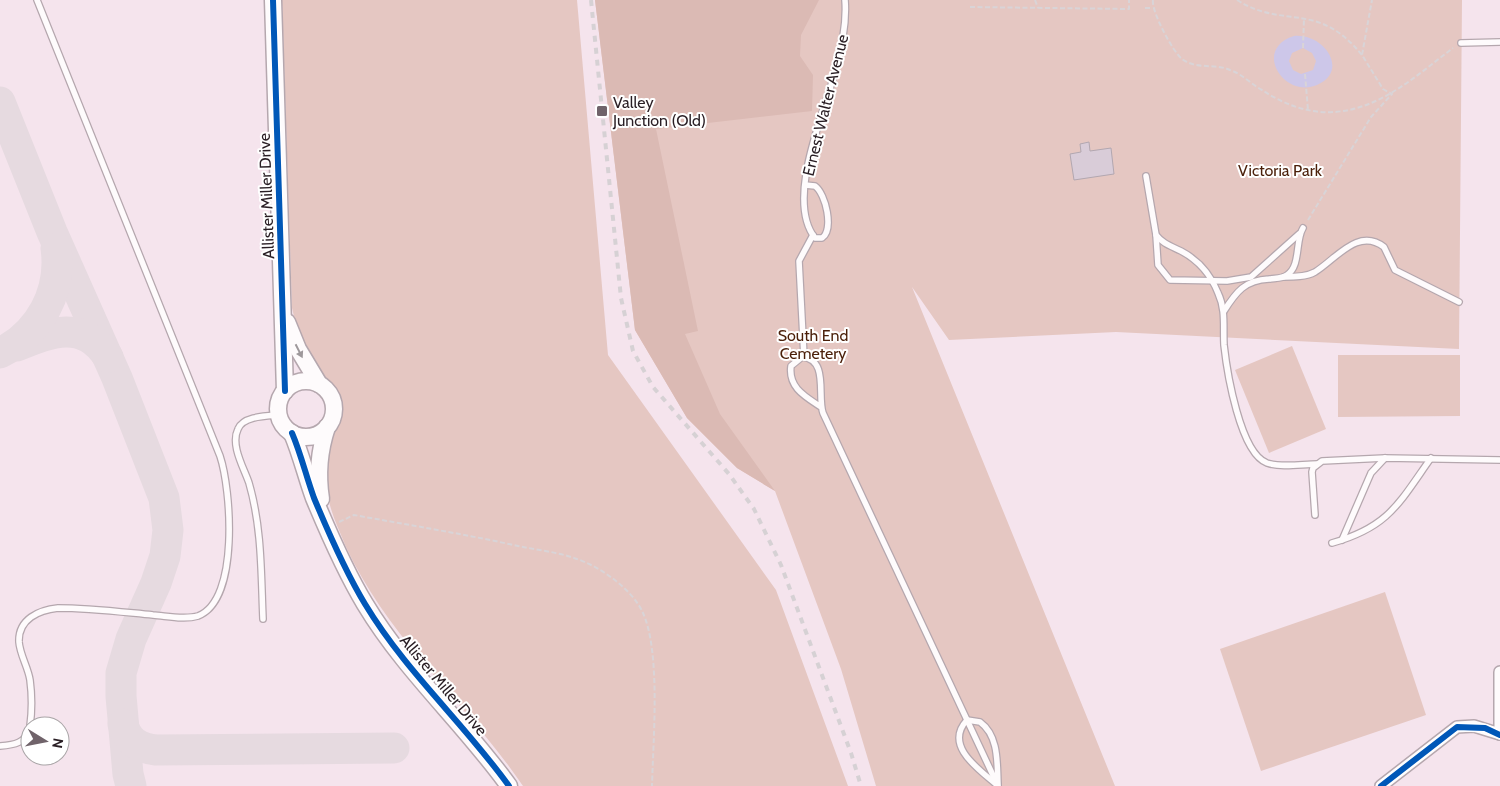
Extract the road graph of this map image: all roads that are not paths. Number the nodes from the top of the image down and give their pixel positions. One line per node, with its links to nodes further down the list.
1 (37, 0): 32 (lane)
2 (273, 0): 14 (street, Allister Miller Drive)
3 (845, 0): 7 (lane, Ernest Walter Avenue)
4 (1500, 42): 5 (lane)
5 (1461, 43)
6 (1146, 176): 8 (lane)
7 (805, 185): 9 (lane, Ernest Walter Avenue); 9 (lane)
8 (1156, 235): 11 (lane); 11 (lane)
9 (813, 236): 15 (lane)
10 (1284, 277): 11 (lane); 12 (lane); 13 (lane)
11 (1211, 280): 13 (lane)
12 (1459, 302)
13 (1224, 311): 25 (lane)
14 (284, 315): 16 (street, Allister Miller Drive, one-way to 16); 17 (street, Allister Miller Drive)
15 (804, 357): 18 (lane); 18 (lane)
16 (319, 384): 17 (street); 20 (street)
17 (285, 391): 19 (street)
18 (821, 407): 33 (lane)
19 (279, 414): 21 (street); 30 (lane)
20 (327, 427): 21 (street); 27 (street, Allister Miller Drive)
21 (292, 433): 27 (street, Allister Miller Drive)
22 (1385, 458): 23 (lane); 25 (lane); 28 (lane)
23 (1431, 458): 24 (lane); 28 (lane)
24 (1500, 460)
25 (1317, 464): 26 (lane)
26 (1315, 515)
27 (327, 528): 37 (street, Allister Miller Drive)
28 (1342, 540): 29 (lane)
29 (1332, 542)
30 (263, 619)
31 (1500, 672): 34 (street)
32 (30, 716)
33 (967, 720): 38 (lane); 38 (lane); 38 (lane)
34 (1500, 735): 39 (street)
35 (20, 741): 36 (lane)
36 (0, 746)
37 (509, 786)
38 (998, 786)
39 (1381, 786)

